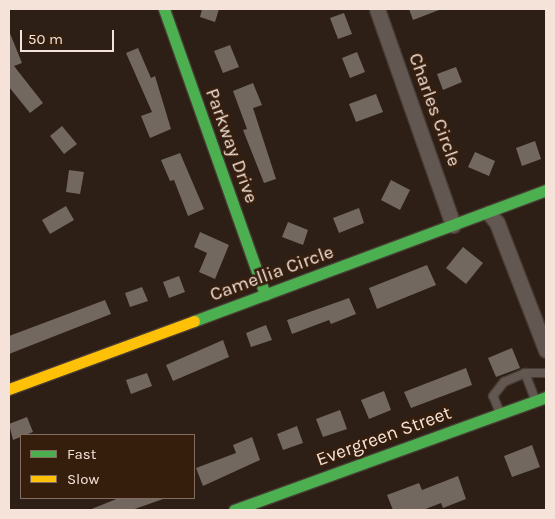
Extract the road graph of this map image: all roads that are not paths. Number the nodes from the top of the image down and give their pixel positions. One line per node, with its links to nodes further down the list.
1 (164, 9): 6 (street, Parkway Drive)
2 (376, 9): 5 (street, Charles Circle)
3 (546, 190): 4 (street, Camellia Circle)
4 (489, 212): 5 (street, Camellia Circle); 7 (street)
5 (453, 225): 6 (street, Camellia Circle)
6 (265, 295): 10 (street, Camellia Circle)
7 (546, 350)
8 (525, 373): 9 (lane); 11 (lane); 12 (lane)
9 (546, 373)
10 (9, 389)
11 (541, 399): 12 (street, Evergreen Street)
12 (500, 414): 13 (street, Evergreen Street)
13 (234, 510)

